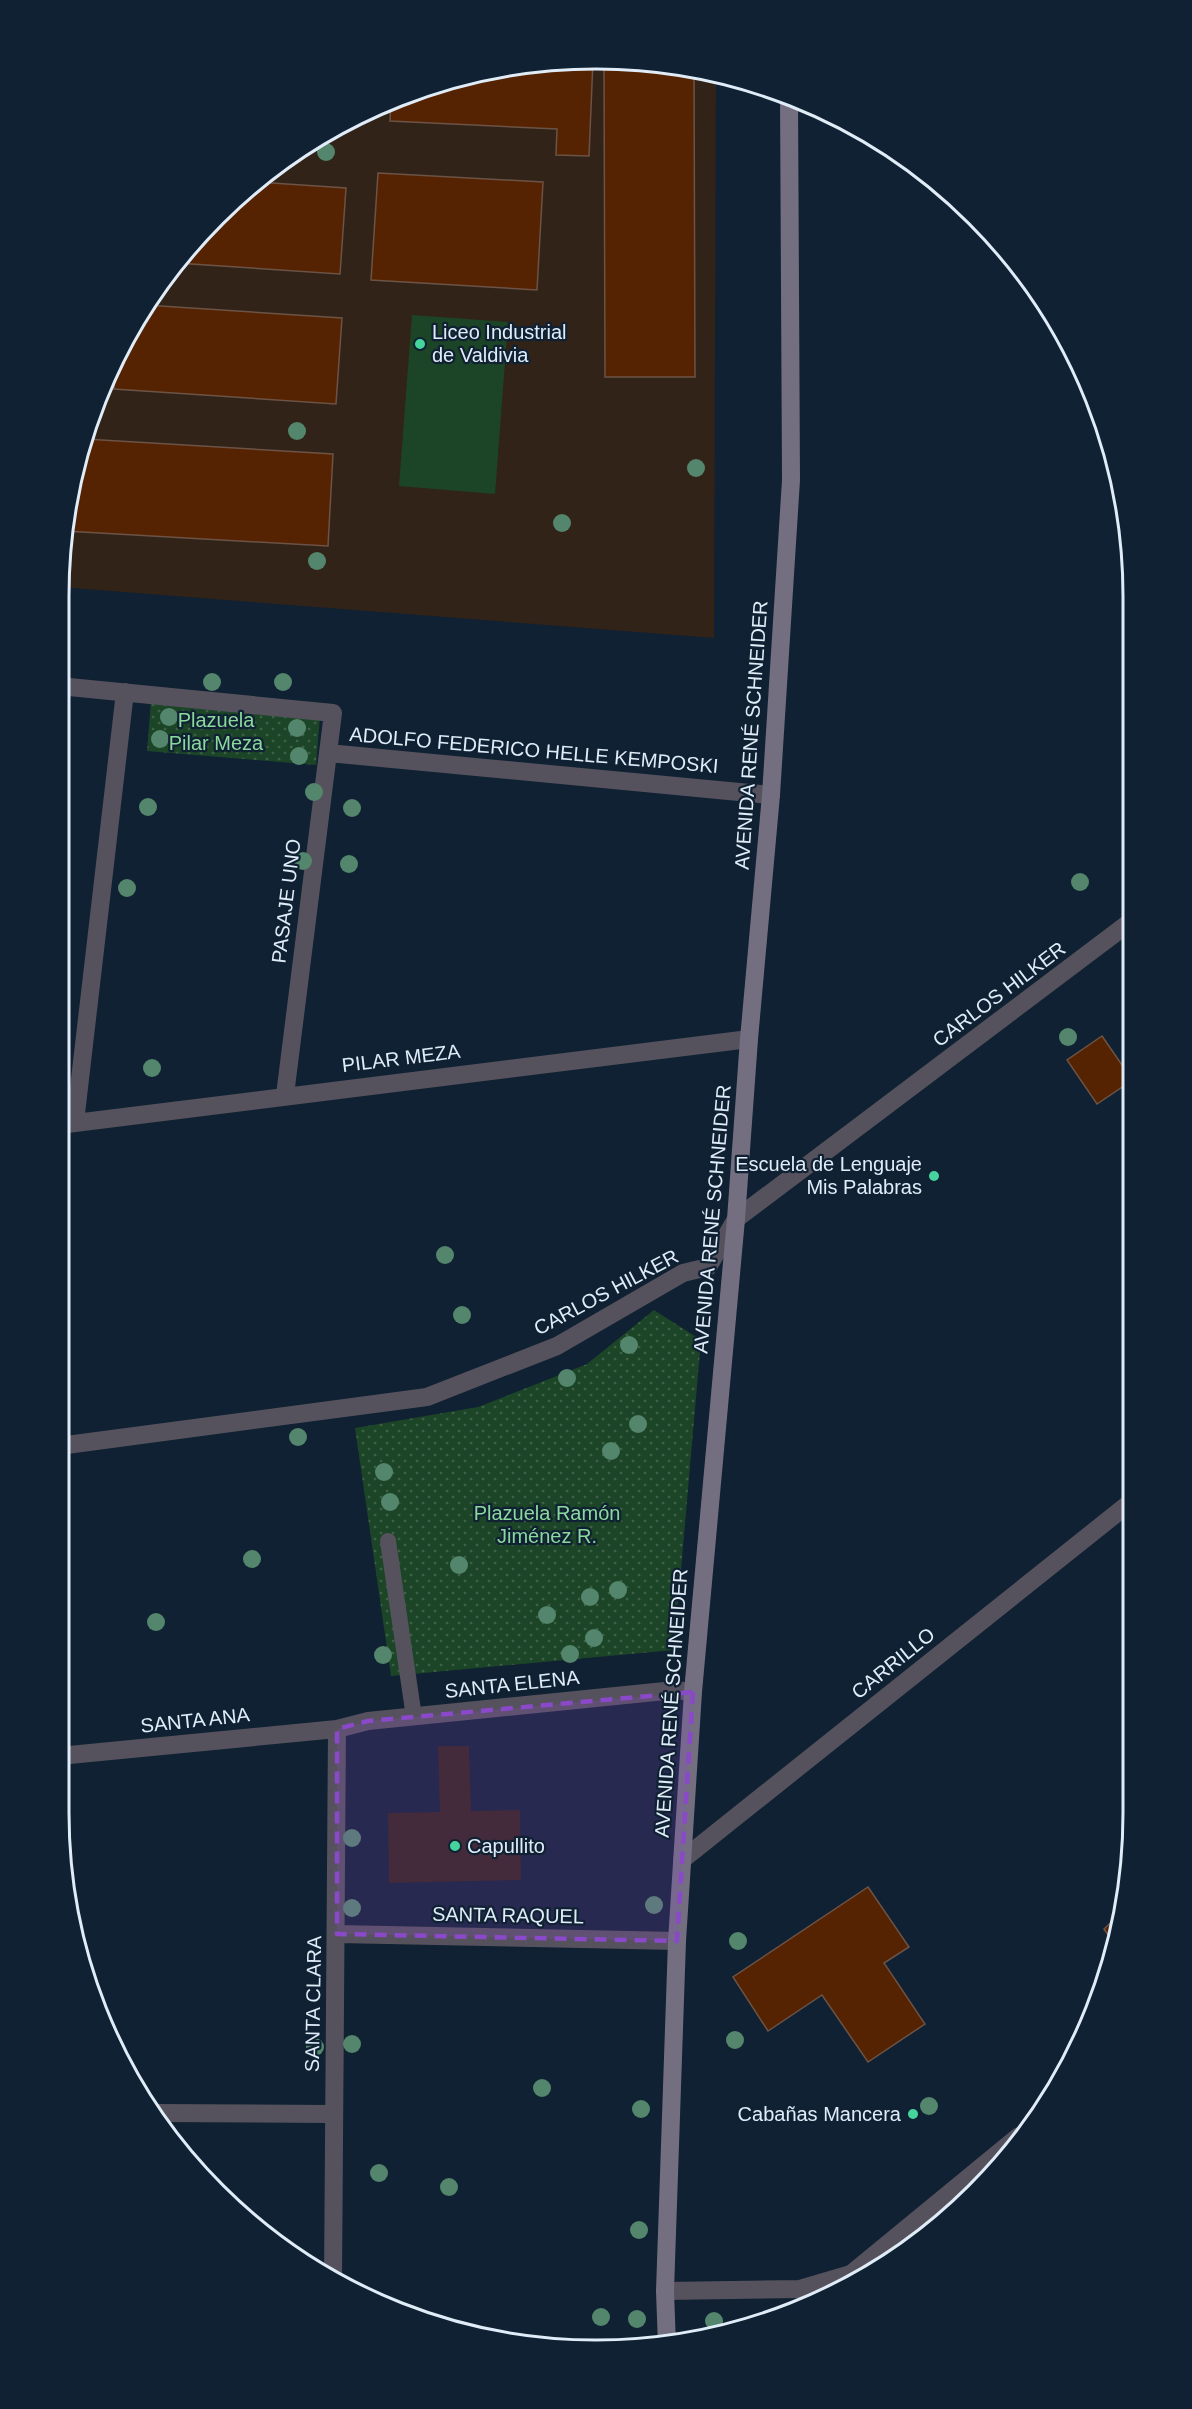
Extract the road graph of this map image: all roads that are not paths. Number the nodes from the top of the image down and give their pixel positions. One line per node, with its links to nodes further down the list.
1 (789, 106): 6 (main road, AVENIDA RENÉ SCHNEIDER)
2 (69, 687): 3 (street, ADOLFO FEDERICO HELLE KEMPOSKI)
3 (125, 692): 4 (street, ADOLFO FEDERICO HELLE KEMPOSKI); 10 (street)
4 (333, 713): 5 (street, PASAJE UNO)
5 (328, 753): 6 (street, ADOLFO FEDERICO HELLE KEMPOSKI); 9 (street, PASAJE UNO)
6 (771, 795): 8 (main road, AVENIDA RENÉ SCHNEIDER)
7 (1123, 927): 12 (street, CARLOS HILKER)
8 (749, 1039): 9 (street, PILAR MEZA); 12 (main road, AVENIDA RENÉ SCHNEIDER)
9 (285, 1095): 11 (street, PILAR MEZA)
10 (69, 1108)
11 (69, 1123)
12 (736, 1219): 13 (street, CARLOS HILKER); 16 (main road, AVENIDA RENÉ SCHNEIDER)
13 (69, 1445)
14 (1123, 1508): 20 (street, CARRILLO)
15 (388, 1541): 17 (lane)
16 (693, 1692): 17 (street, SANTA ELENA); 20 (main road, AVENIDA RENÉ SCHNEIDER)
17 (414, 1717): 18 (street, SANTA ELENA)
18 (337, 1729): 19 (street, SANTA ANA); 21 (street, SANTA CLARA)
19 (69, 1755)
20 (682, 1860): 22 (main road, AVENIDA RENÉ SCHNEIDER)
21 (337, 1934): 22 (street, SANTA RAQUEL); 24 (street, SANTA CLARA)
22 (677, 1941): 29 (main road, AVENIDA RENÉ SCHNEIDER)
23 (163, 2113): 24 (street)
24 (333, 2114): 26 (street, SANTA CLARA)
25 (997, 2154): 27 (street)
26 (333, 2270)
27 (851, 2274)
28 (851, 2274): 29 (street)
29 (665, 2291): 30 (main road, AVENIDA RENÉ SCHNEIDER)
30 (667, 2335)

